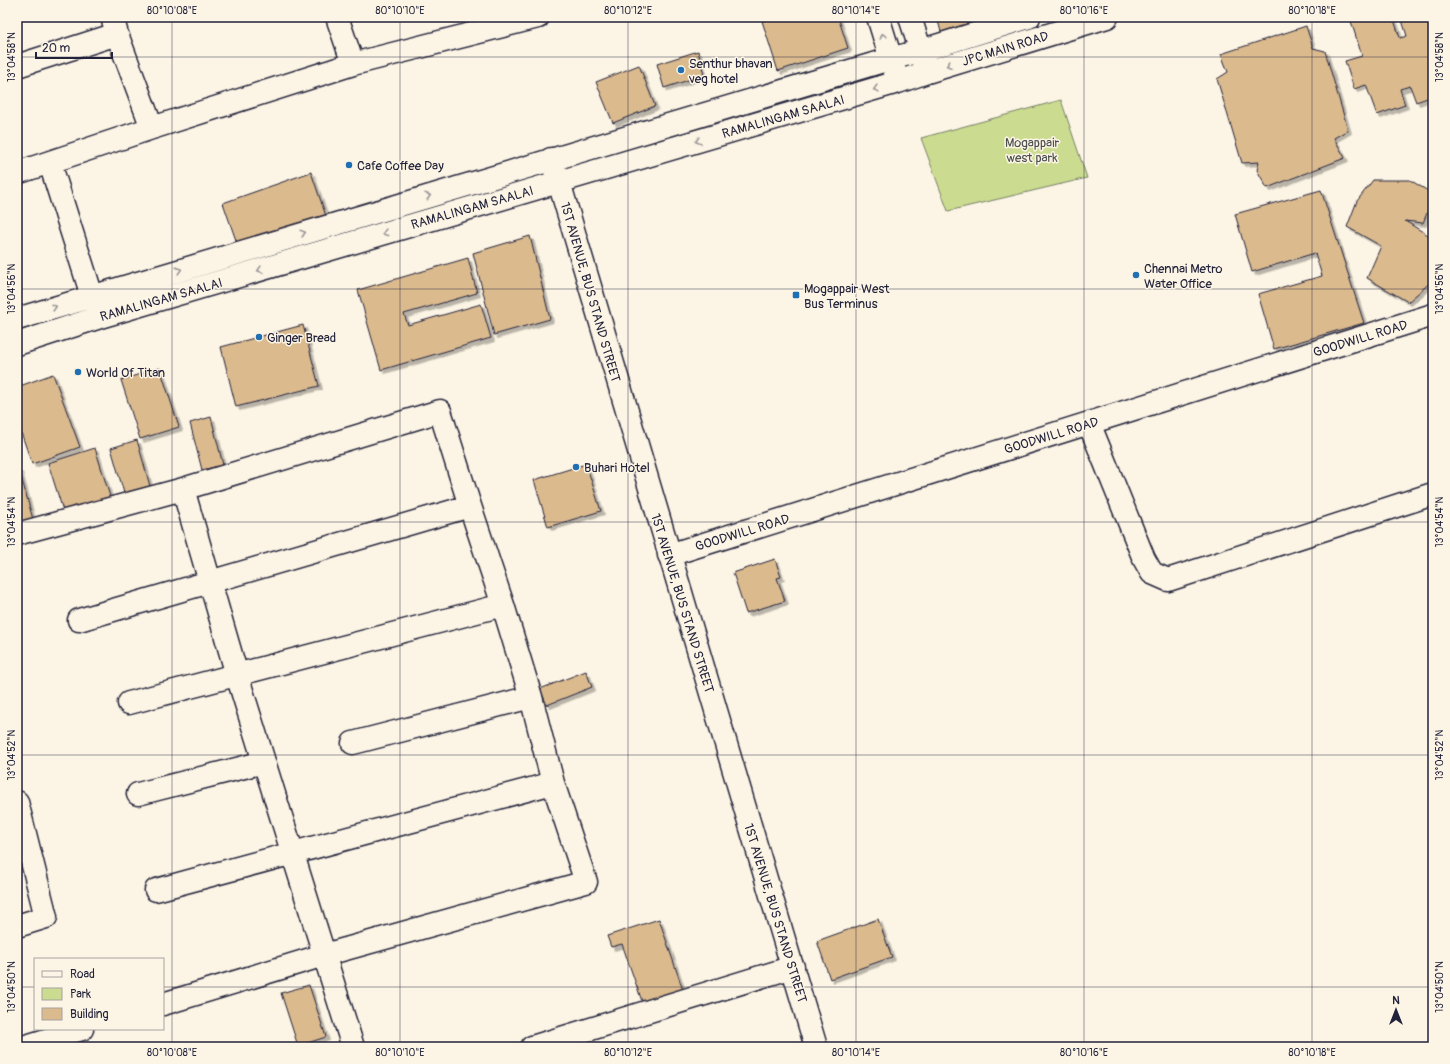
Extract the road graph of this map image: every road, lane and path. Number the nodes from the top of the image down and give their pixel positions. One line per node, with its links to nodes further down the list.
1 (337, 17): 10 (street)
2 (538, 17): 10 (street)
3 (878, 17): 9 (street, one-way to 3)
4 (910, 17): 8 (street)
5 (1029, 17): 8 (street)
6 (1106, 17): 12 (street, JPC MAIN ROAD, one-way to 12)
7 (115, 25): 11 (street); 14 (street)
8 (920, 51): 9 (street); 12 (street)
9 (890, 58): 13 (street); 15 (street)
10 (353, 64): 14 (street)
11 (17, 66)
12 (927, 72): 13 (street, RAMALINGAM SAALAI)
13 (898, 82): 18 (street, RAMALINGAM SAALAI, one-way to 18)
14 (152, 128): 16 (street)
15 (550, 159): 18 (street, 1ST AVENUE, BUS STAND STREET); 19 (street, one-way to 15)
16 (50, 163): 17 (street); 19 (street)
17 (17, 173)
18 (559, 182): 21 (street, RAMALINGAM SAALAI, one-way to 21); 29 (street, 1ST AVENUE, BUS STAND STREET)
19 (92, 296): 21 (street); 22 (street, one-way to 19)
20 (1433, 315): 24 (street, GOODWILL ROAD)
21 (100, 317): 23 (street, RAMALINGAM SAALAI)
22 (17, 319)
23 (17, 344)
24 (1089, 423): 26 (street); 29 (street, GOODWILL ROAD)
25 (183, 489): 27 (street); 28 (street); 30 (street)
26 (1433, 494)
27 (470, 506): 30 (street); 31 (street)
28 (17, 534)
29 (669, 555): 45 (street, 1ST AVENUE, BUS STAND STREET)
30 (211, 582): 32 (street); 33 (street)
31 (503, 605): 33 (street); 34 (street)
32 (79, 620)
33 (237, 675): 35 (street); 37 (street)
34 (531, 697): 36 (street); 38 (street)
35 (129, 703)
36 (354, 743)
37 (264, 762): 39 (street); 41 (street)
38 (553, 783): 41 (street); 44 (street)
39 (138, 794)
40 (17, 802): 43 (street)
41 (293, 853): 42 (street); 44 (street)
42 (156, 890)
43 (17, 926)
44 (324, 955): 46 (street); 49 (street)
45 (793, 967): 50 (street); 51 (street, 1ST AVENUE, BUS STAND STREET)
46 (164, 1004)
47 (79, 1030): 48 (street)
48 (23, 1047)
49 (353, 1047)
50 (532, 1047)
51 (816, 1047)

